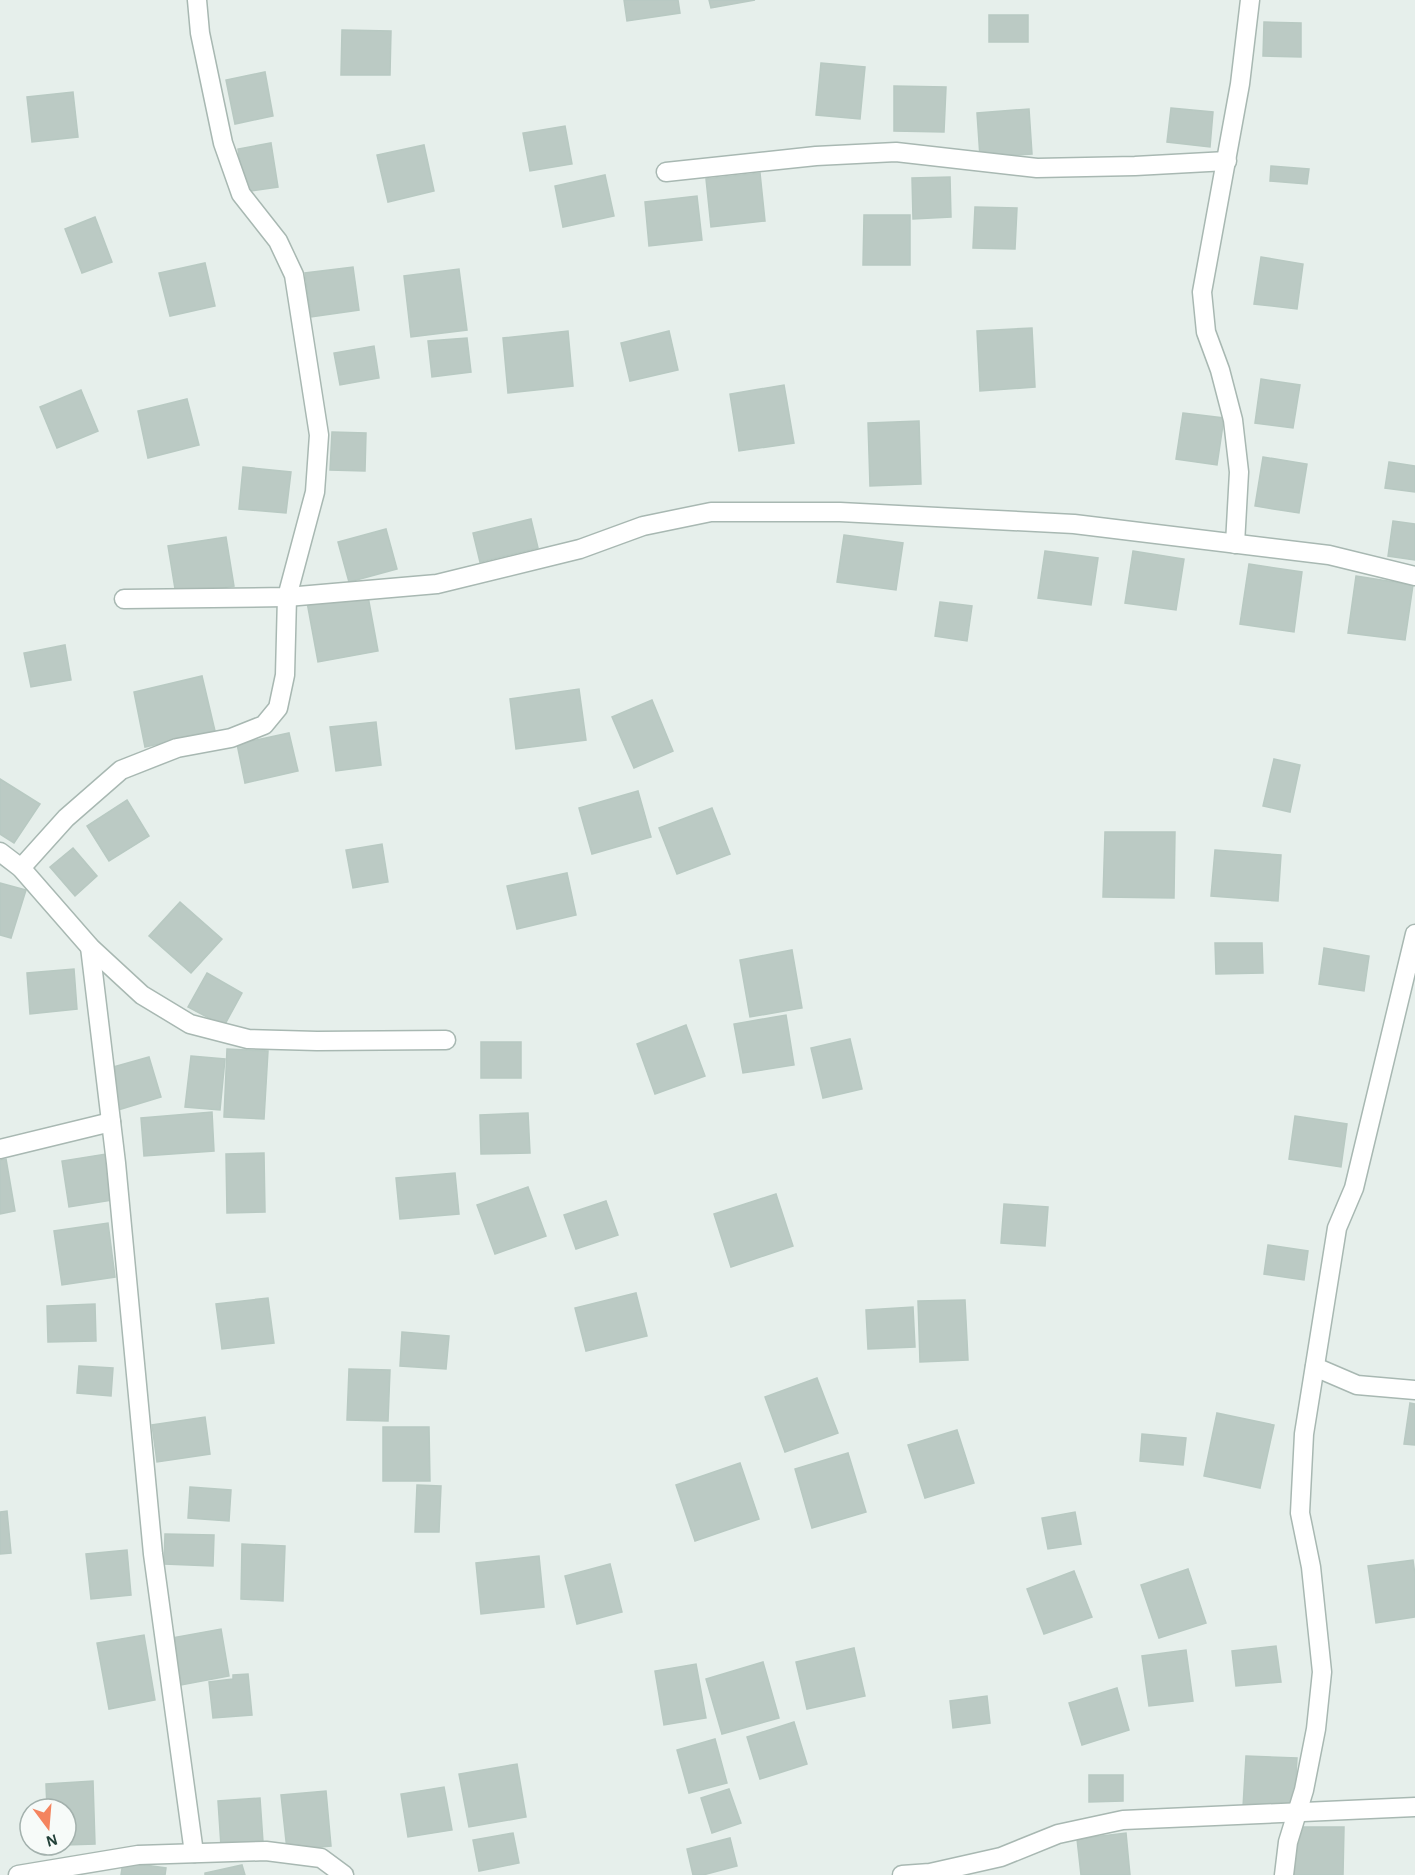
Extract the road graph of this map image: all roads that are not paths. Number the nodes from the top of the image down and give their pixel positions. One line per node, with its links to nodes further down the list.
1 (197, 0): 7 (street)
2 (1250, 0): 3 (street)
3 (1227, 161): 4 (street); 5 (street)
4 (666, 172)
5 (1235, 544): 6 (street); 7 (street)
6 (1415, 576)
7 (287, 597): 8 (street); 10 (street)
8 (124, 599)
9 (0, 852): 10 (street)
10 (21, 868): 12 (street)
11 (1414, 944): 16 (street)
12 (90, 947): 13 (street); 14 (street)
13 (446, 1040)
14 (111, 1122): 15 (street); 20 (street)
15 (0, 1149)
16 (1315, 1367): 17 (street); 19 (street)
17 (1415, 1390)
18 (1415, 1807): 19 (street)
19 (1297, 1813): 23 (street); 24 (street)
20 (194, 1853): 21 (street); 22 (street)
21 (18, 1875)
22 (344, 1875)
23 (902, 1875)
24 (1284, 1875)

